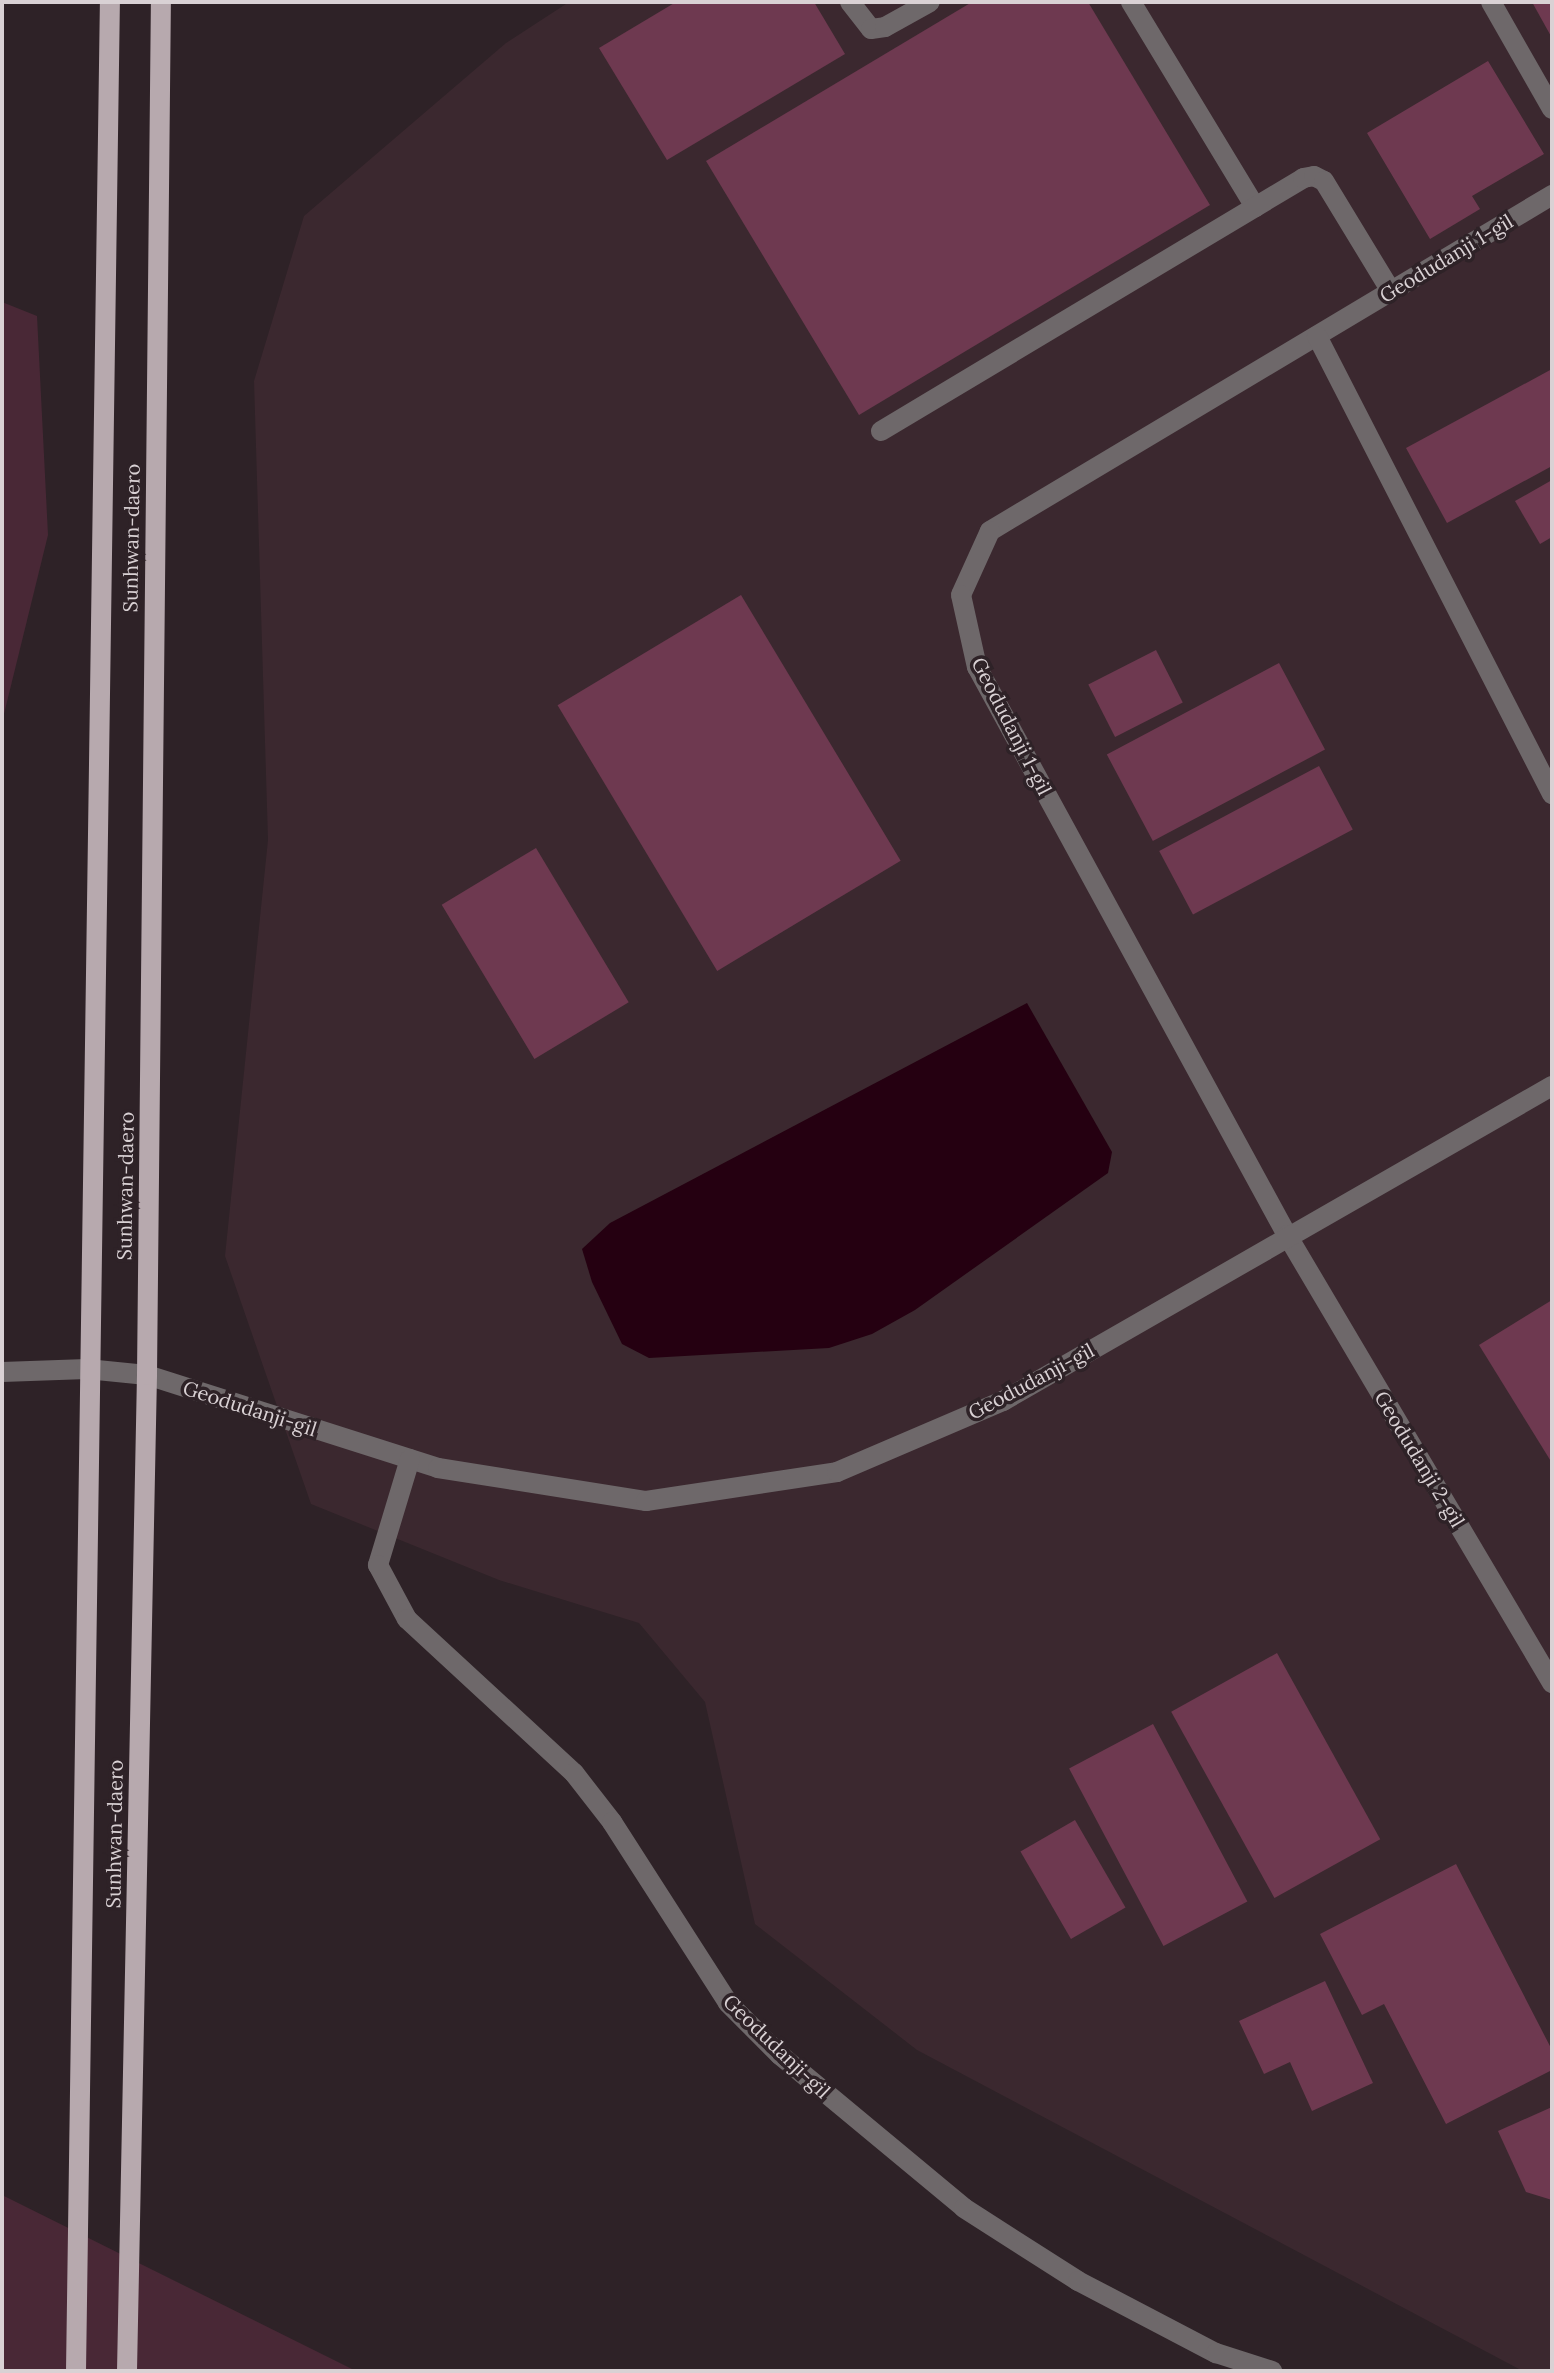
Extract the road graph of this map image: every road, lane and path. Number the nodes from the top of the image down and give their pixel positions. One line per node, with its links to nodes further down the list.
1 (110, 2): 16 (main road, Sunhwan-daero)
2 (161, 2): 18 (main road, Sunhwan-daero)
3 (850, 2): 4 (street)
4 (930, 2)
5 (1131, 2): 9 (street)
6 (1491, 2): 7 (street)
7 (1552, 109)
8 (1552, 195): 10 (street, Geodudanji 1-gil)
9 (1255, 207): 10 (street); 12 (street)
10 (1391, 291): 11 (street, Geodudanji 1-gil)
11 (1317, 336): 13 (street); 15 (street, Geodudanji 1-gil)
12 (881, 431)
13 (1552, 794)
14 (1552, 1086): 15 (street, Geodudanji-gil)
15 (1287, 1235): 19 (street, Geodudanji-gil); 20 (street, Geodudanji 2-gil)
16 (87, 1369): 17 (street, Geodudanji-gil); 18 (street, Geodudanji-gil); 21 (main road, Sunhwan-daero)
17 (2, 1372)
18 (147, 1375): 19 (street, Geodudanji-gil); 22 (main road, Sunhwan-daero)
19 (410, 1459): 23 (street, Geodudanji-gil)
20 (1552, 1683)
21 (76, 2371)
22 (127, 2371)
23 (1272, 2371)

